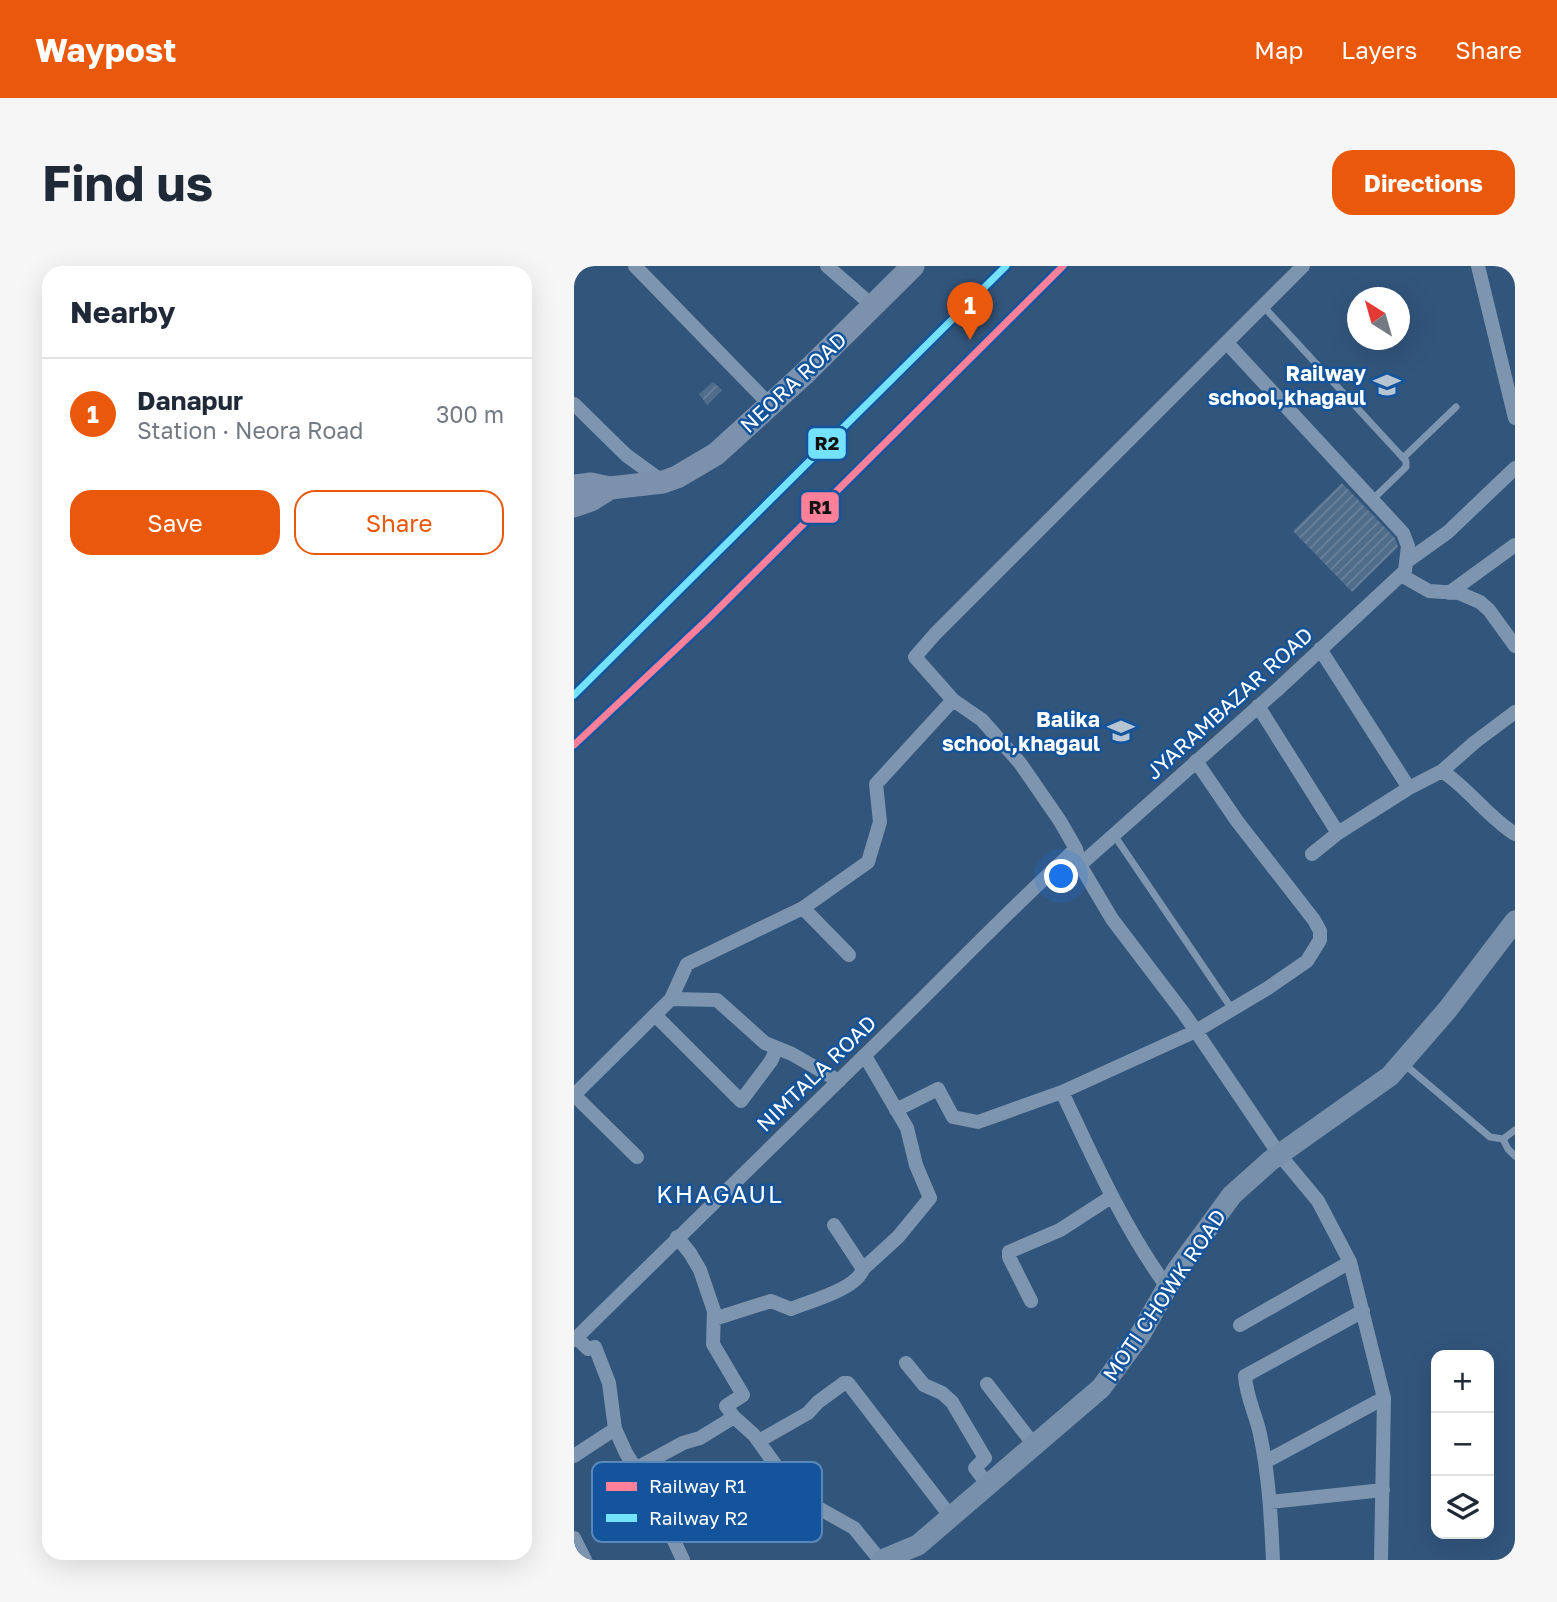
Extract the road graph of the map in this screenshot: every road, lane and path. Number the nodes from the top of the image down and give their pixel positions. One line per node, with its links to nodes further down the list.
1 (635, 266): 11 (street)
2 (827, 266): 6 (street)
3 (913, 266): 6 (main road, NEORA ROAD)
4 (1303, 266): 7 (street)
5 (1478, 266): 9 (street)
6 (873, 306): 11 (main road, NEORA ROAD)
7 (1263, 306): 8 (street); 14 (lane)
8 (1227, 343): 19 (street); 26 (street)
9 (1512, 387): 13 (street)
10 (574, 404): 16 (street)
11 (770, 405): 16 (main road, NEORA ROAD)
12 (1456, 407): 14 (lane)
13 (1515, 418)
14 (1403, 458): 19 (lane)
15 (1515, 468): 22 (street, JYARAMBAZAR ROAD)
16 (663, 482): 18 (main road, NEORA ROAD)
17 (574, 486): 18 (main road)
18 (610, 488): 20 (main road)
19 (1372, 500): 22 (street)
20 (574, 506)
21 (1515, 545): 23 (street)
22 (1404, 569): 23 (street); 25 (street, JYARAMBAZAR ROAD)
23 (1449, 593): 24 (street)
24 (1515, 646)
25 (1320, 649): 27 (street, JYARAMBAZAR ROAD); 31 (street)
26 (953, 700): 35 (street); 38 (street)
27 (1258, 706): 29 (street, JYARAMBAZAR ROAD); 32 (street)
28 (1515, 712): 30 (street)
29 (1196, 761): 34 (street, JYARAMBAZAR ROAD); 42 (street)
30 (1442, 771): 31 (street); 33 (street)
31 (1409, 788): 32 (street)
32 (1338, 834): 36 (street)
33 (1515, 834)
34 (1114, 835): 37 (street, JYARAMBAZAR ROAD); 42 (lane)
35 (1076, 849): 37 (street); 46 (street, NIMTALA ROAD)
36 (1312, 854)
37 (1080, 865): 44 (street)
38 (803, 908): 40 (street); 41 (street)
39 (1515, 921): 47 (street, MOTI CHOWK ROAD)
40 (849, 955)
41 (671, 999): 43 (street); 45 (street)
42 (1232, 1009): 44 (street)
43 (655, 1015): 45 (street); 50 (street)
44 (1196, 1031): 49 (street); 54 (street)
45 (776, 1050): 48 (street)
46 (865, 1056): 48 (street, NIMTALA ROAD); 51 (street)
47 (1402, 1063): 53 (lane); 54 (street, MOTI CHOWK ROAD)
48 (839, 1081): 59 (street, NIMTALA ROAD)
49 (1062, 1092): 51 (street); 57 (street)
50 (575, 1093): 56 (street)
51 (896, 1110): 61 (street)
52 (1515, 1130): 53 (lane)
53 (1503, 1139): 55 (lane)
54 (1279, 1154): 60 (street); 62 (street, MOTI CHOWK ROAD)
55 (1515, 1156)
56 (636, 1157)
57 (1111, 1197): 62 (street); 63 (street)
58 (834, 1225): 61 (street)
59 (677, 1237): 65 (street); 67 (street, NIMTALA ROAD)
60 (1350, 1262): 64 (street); 66 (street)
61 (863, 1269): 65 (street)
62 (1167, 1287): 74 (street, MOTI CHOWK ROAD)
63 (1031, 1301)
64 (1363, 1311): 70 (street); 79 (street)
65 (714, 1319): 71 (street)
66 (1240, 1325)
67 (575, 1338): 72 (street)
68 (906, 1363): 80 (street)
69 (987, 1384): 74 (street)
70 (1384, 1398): 79 (street); 81 (street)
71 (734, 1417): 73 (street); 77 (street)
72 (615, 1429): 75 (street); 76 (street)
73 (759, 1441): 78 (street); 84 (street)
74 (1034, 1445): 80 (street, MOTI CHOWK ROAD)
75 (574, 1456)
76 (632, 1462)
77 (648, 1462)
78 (774, 1462)
79 (1265, 1462): 82 (street)
80 (988, 1485): 84 (street, MOTI CHOWK ROAD)
81 (1383, 1490): 82 (street); 91 (street)
82 (1270, 1502): 90 (street)
83 (822, 1510): 87 (street)
84 (950, 1517): 87 (street, MOTI CHOWK ROAD)
85 (574, 1538): 88 (street)
86 (675, 1542): 89 (street)
87 (893, 1558)
88 (585, 1560)
89 (683, 1560)
90 (1272, 1560)
91 (1381, 1560)

